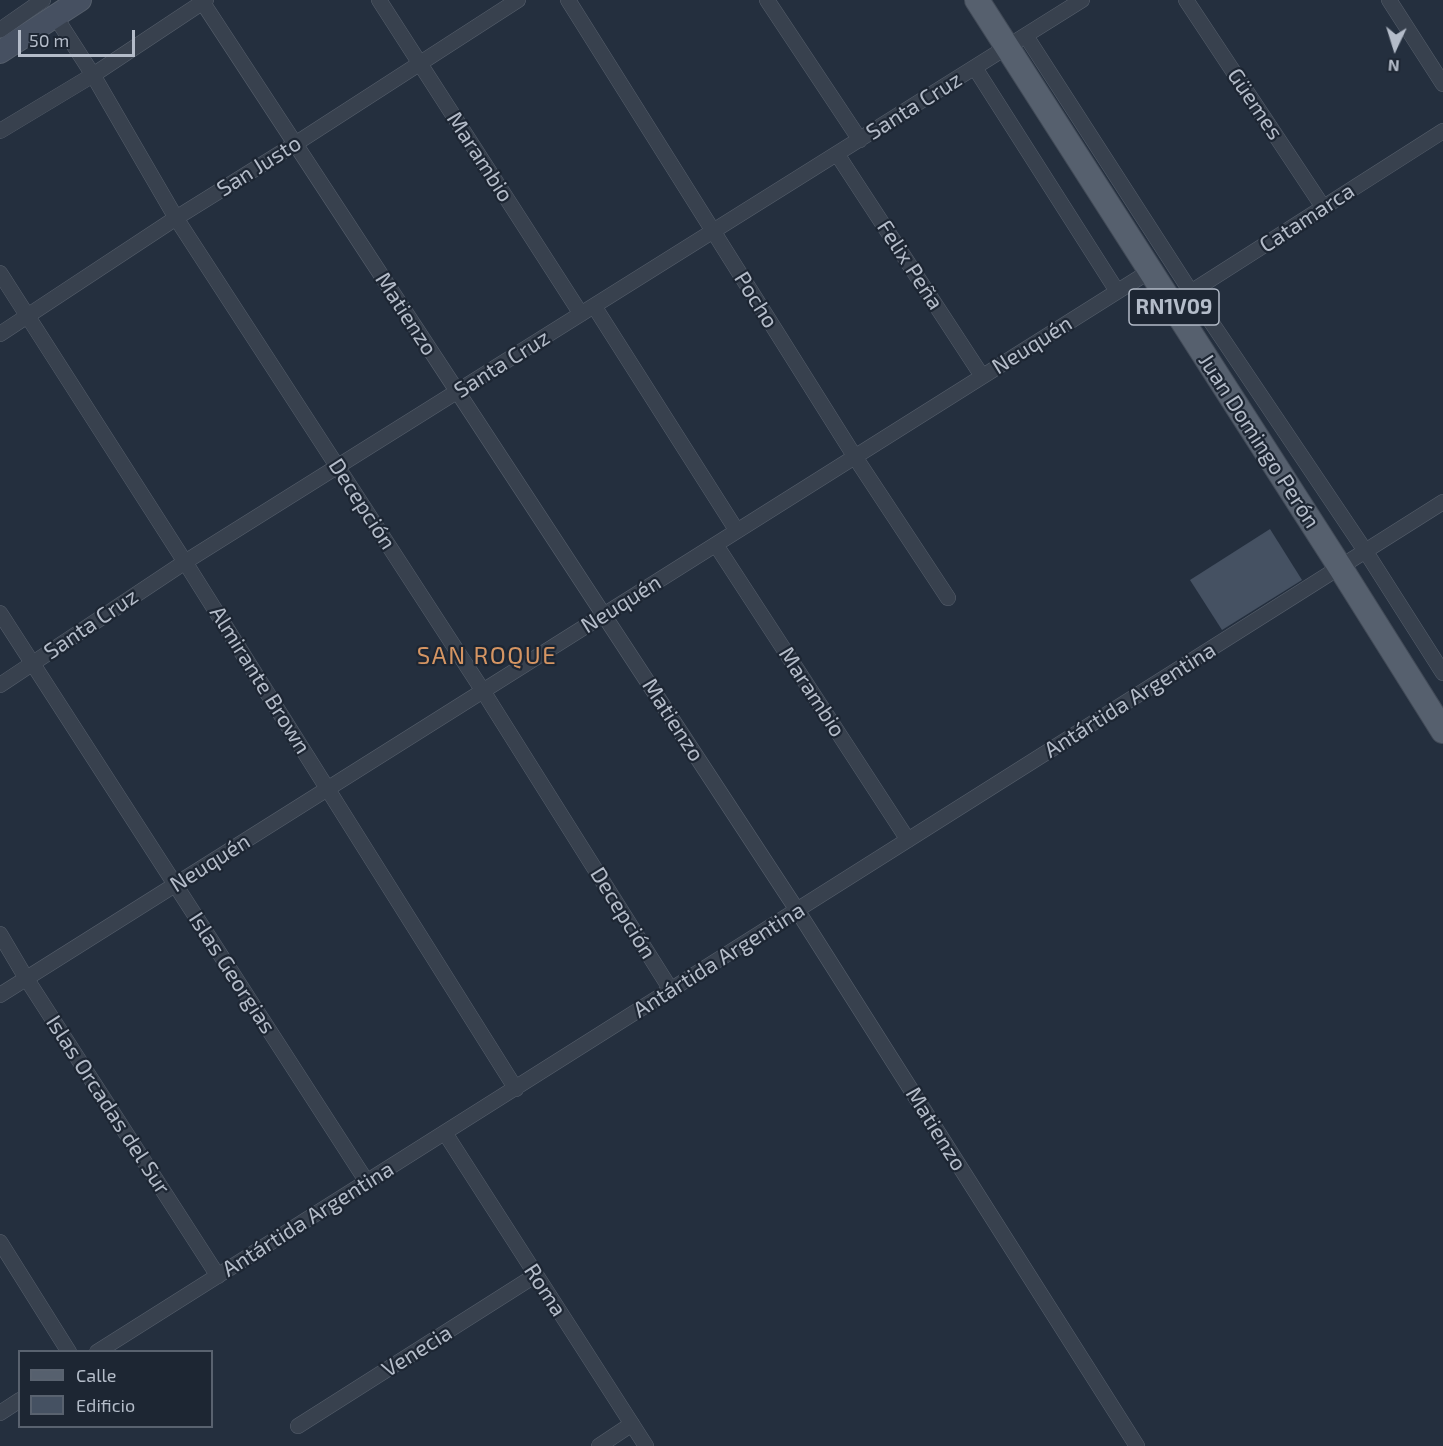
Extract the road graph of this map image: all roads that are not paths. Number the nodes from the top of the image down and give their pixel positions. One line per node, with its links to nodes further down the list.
1 (379, 0): 15 (street, Marambio)
2 (518, 0): 15 (street, San Justo)
3 (567, 0): 26 (street, Pocho)
4 (767, 0): 21 (street)
5 (976, 0): 13 (main road, Juan Domingo Perón / RN1V09)
6 (1082, 0): 13 (street, Santa Cruz)
7 (1186, 0): 24 (street, Güemes)
8 (1389, 0): 18 (street)
9 (76, 1): 11 (main road)
10 (203, 1): 17 (street); 22 (street, Matienzo)
11 (49, 8): 12 (street); 14 (main road); 17 (street, Decepción)
12 (0, 30)
13 (1016, 42): 16 (street, Santa Cruz); 27 (main road, Juan Domingo Perón / RN1V09); 30 (street, Juan Domingo Perón)
14 (0, 52)
15 (420, 64): 22 (street, San Justo); 31 (street, Marambio)
16 (975, 68): 21 (street, Santa Cruz); 29 (street)
17 (93, 75): 20 (street); 25 (street, Decepción)
18 (1443, 84)
19 (1443, 131): 24 (street, Catamarca)
20 (0, 132)
21 (860, 140): 23 (street, Santa Cruz)
22 (295, 144): 25 (street, San Justo); 35 (street, Matienzo)
23 (837, 154): 26 (street, Santa Cruz); 34 (street, Felix Peña)
24 (1323, 207): 30 (street, Catamarca)
25 (176, 218): 32 (street, San Justo); 37 (street, Decepción)
26 (713, 231): 31 (street, Santa Cruz); 36 (street, Pocho)
27 (1150, 271): 29 (street, Neuquén); 30 (main road, Juan Domingo Perón / RN1V09)
28 (0, 273): 32 (street, Almirante Brown)
29 (1117, 291): 34 (street, Neuquén)
30 (1181, 298): 41 (street, Juan Domingo Perón); 43 (main road, Juan Domingo Perón / RN1V09)
31 (587, 310): 35 (street, Santa Cruz); 39 (street, Marambio)
32 (28, 316): 33 (street, San Justo); 42 (street, Almirante Brown)
33 (0, 334)
34 (982, 376): 36 (street, Neuquén)
35 (457, 391): 37 (street, Santa Cruz); 46 (street, Matienzo)
36 (855, 457): 39 (street, Neuquén); 44 (street, Pocho)
37 (338, 466): 42 (street, Santa Cruz); 50 (street, Decepción)
38 (1443, 502): 41 (street, Antártida Argentina)
39 (738, 531): 40 (street, Neuquén)
40 (716, 545): 46 (street, Neuquén); 53 (street, Marambio)
41 (1366, 552): 43 (street, Antártida Argentina); 48 (street, Juan Domingo Perón)
42 (185, 562): 47 (street, Santa Cruz); 52 (street, Almirante Brown)
43 (1340, 567): 51 (main road, Juan Domingo Perón / RN1V09); 53 (street, Antártida Argentina)
44 (948, 598)
45 (0, 613): 47 (street, Islas Georgias)
46 (603, 615): 50 (street, Neuquén); 55 (street, Matienzo)
47 (33, 663): 49 (street, Santa Cruz); 54 (street, Islas Georgias)
48 (1443, 673)
49 (0, 685)
50 (483, 691): 52 (street, Neuquén); 58 (street, Decepción)
51 (1443, 731)
52 (328, 789): 54 (street, Neuquén); 60 (street, Almirante Brown)
53 (908, 840): 55 (street, Antártida Argentina)
54 (175, 885): 57 (street, Neuquén); 62 (street, Islas Georgias)
55 (797, 910): 58 (street, Antártida Argentina); 74 (street, Matienzo)
56 (0, 934): 57 (street, Islas Orcadas del Sur)
57 (26, 978): 59 (street, Neuquén); 65 (street, Islas Orcadas del Sur)
58 (671, 990): 60 (street, Antártida Argentina)
59 (0, 995)
60 (516, 1089): 61 (street, Antártida Argentina)
61 (445, 1133): 62 (street, Antártida Argentina); 64 (street, Roma)
62 (367, 1182): 65 (street, Antártida Argentina)
63 (0, 1242): 66 (street)
64 (536, 1275): 70 (street, Roma); 71 (street, Venecia)
65 (218, 1276): 67 (street, Antártida Argentina)
66 (68, 1350)
67 (100, 1350)
68 (18, 1401): 69 (street)
69 (0, 1413)
70 (632, 1424): 72 (street); 73 (street, Roma)
71 (298, 1426)
72 (599, 1446)
73 (646, 1446)
74 (1137, 1446)

